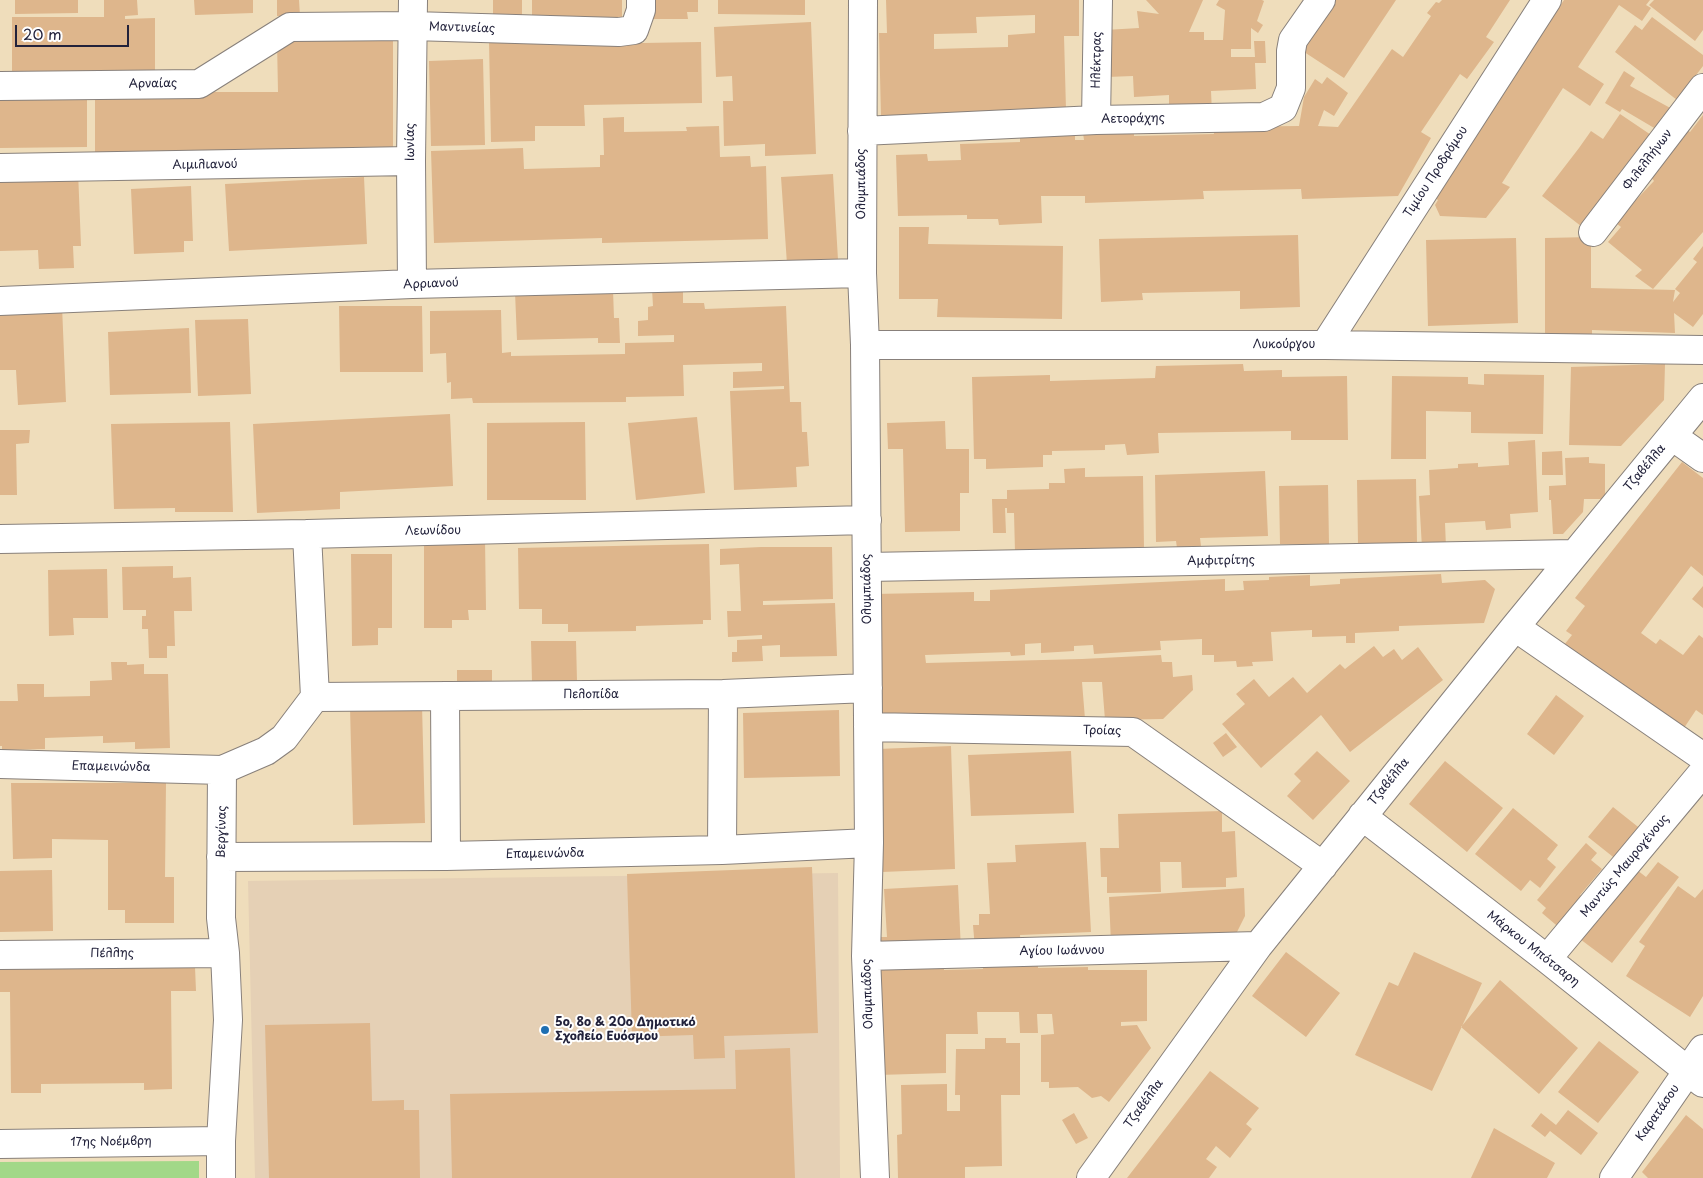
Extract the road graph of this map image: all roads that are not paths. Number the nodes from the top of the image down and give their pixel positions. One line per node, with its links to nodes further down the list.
1 (641, 0): 6 (street, Μαντινείας)
2 (863, 0): 11 (street, Ολυμπιάδος)
3 (1098, 0): 10 (street, Ηλέκτρας)
4 (1321, 0): 10 (street, Αετοράχης)
5 (1547, 0): 18 (street, Τιμίου Προδρόμου)
6 (412, 13): 7 (street, Μαντινείας); 12 (street, Ιωνίας)
7 (290, 27): 8 (street, Αρναίας)
8 (0, 86)
9 (1703, 88): 14 (street, Φιλελλήνων)
10 (1096, 120): 11 (street, Αετοράχης)
11 (862, 131): 15 (street, Ολυμπιάδος)
12 (411, 161): 13 (street, Αιμιλιανού); 16 (street, Ιωνίας)
13 (0, 168)
14 (1593, 232)
15 (862, 273): 16 (street, Αρριανού); 19 (street, Ολυμπιάδος)
16 (412, 284): 17 (street, Αρριανού)
17 (0, 301)
18 (1325, 344): 19 (street, Λυκούργου); 20 (street, Λυκούργου)
19 (865, 345): 24 (street, Ολυμπιάδος)
20 (1703, 350)
21 (1703, 398): 22 (street, Τζαβέλλα)
22 (1672, 436): 23 (street); 27 (street, Τζαβέλλα)
23 (1703, 458)
24 (867, 520): 25 (street, Λεωνίδου); 28 (street, Ολυμπιάδος)
25 (307, 534): 26 (street, Λεωνίδου); 33 (street)
26 (0, 539)
27 (1574, 554): 28 (street, Αμφιτρίτης); 29 (street, Τζαβέλλα)
28 (867, 567): 30 (street, Ολυμπιάδος)
29 (1515, 627): 35 (street); 39 (street, Τζαβέλλα)
30 (868, 688): 31 (street, Πελοπίδα); 34 (street, Ολυμπιάδος)
31 (723, 694): 32 (street, Πελοπίδα); 41 (street)
32 (446, 696): 33 (street, Πελοπίδα); 42 (street)
33 (314, 697): 37 (street)
34 (868, 728): 40 (street, Ολυμπιάδος); 44 (street, Τροίας)
35 (1703, 757)
36 (0, 764): 37 (street, Επαμεινώνδα)
37 (222, 770): 43 (street, Βεργίνας)
38 (1703, 772): 49 (street, Μαντώς Μαυρογένους)
39 (1362, 816): 44 (street, Τζαβέλλα); 49 (street, Μάρκου Μπότσαρη)
40 (869, 843): 41 (street, Επαμεινώνδα); 48 (street, Ολυμπιάδος)
41 (722, 850): 42 (street, Επαμεινώνδα)
42 (446, 856): 43 (street, Επαμεινώνδα)
43 (221, 857): 46 (street, Βεργίνας)
44 (1323, 866): 45 (street, Τζαβέλλα)
45 (1258, 946): 48 (street, Αγίου Ιωάννου); 56 (street, Τζαβέλλα)
46 (225, 953): 47 (street, Πέλλης); 52 (street, Βεργίνας)
47 (0, 955)
48 (866, 956): 55 (street, Ολυμπιάδος)
49 (1546, 959): 51 (street, Μάρκου Μπότσαρη)
50 (1703, 1049): 51 (street, Καρατάσου)
51 (1695, 1077): 57 (street, Καρατάσου)
52 (222, 1141): 53 (street, 17ης Νοέμβρη); 54 (street, Βεργίνας)
53 (0, 1144)
54 (222, 1178)
55 (875, 1178)
56 (1090, 1178)
57 (1614, 1178)

